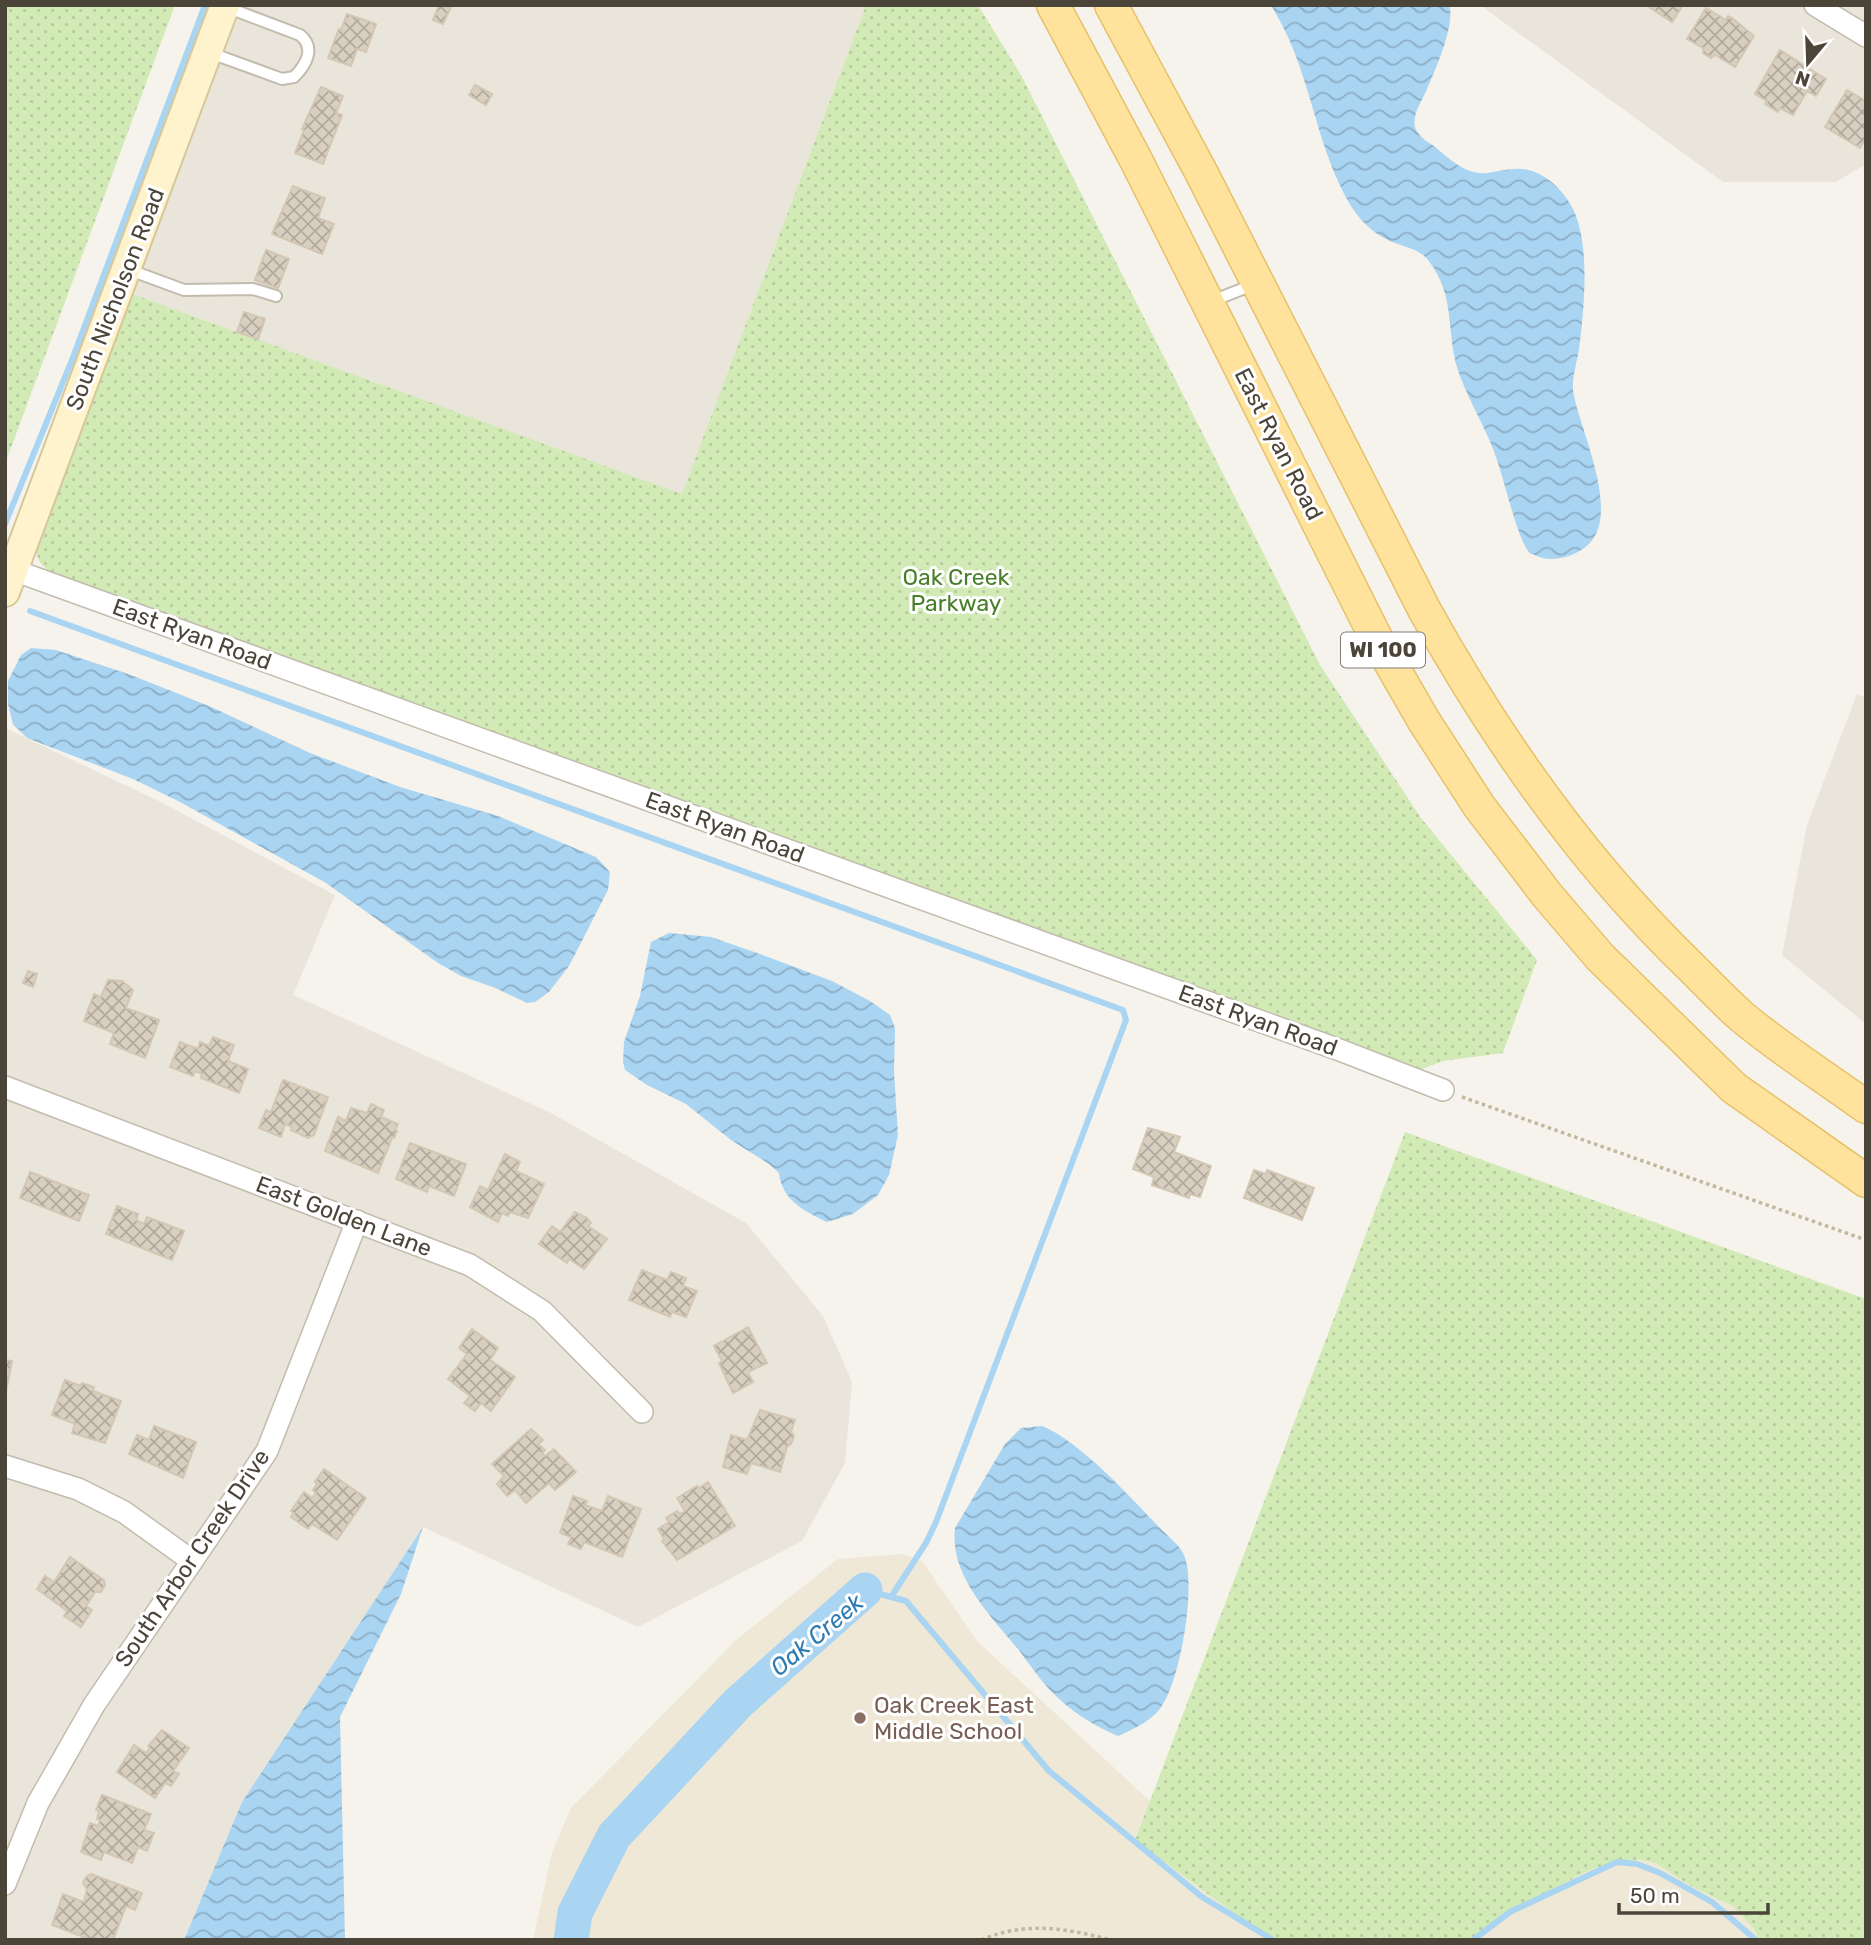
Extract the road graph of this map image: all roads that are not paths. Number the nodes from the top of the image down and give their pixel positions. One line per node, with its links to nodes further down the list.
1 (1053, 5): 10 (main road, East Ryan Road / WI 100)
2 (1111, 5): 8 (main road, WI 100)
3 (1815, 5): 5 (street)
4 (225, 6): 6 (street, South Nicholson Road); 6 (lane)
5 (1866, 36)
6 (208, 52): 7 (street, South Nicholson Road)
7 (127, 268): 9 (lane); 11 (street, South Nicholson Road)
8 (1258, 283): 10 (lane); 14 (main road, WI 100)
9 (275, 296)
10 (1208, 303): 15 (main road, East Ryan Road / WI 100)
11 (8, 576): 13 (street, East Ryan Road)
12 (5, 1087): 16 (street, East Golden Lane)
13 (1443, 1090)
14 (1866, 1107)
15 (1862, 1178)
16 (357, 1220): 17 (street, East Golden Lane); 19 (street, South Arbor Creek Drive)
17 (642, 1412)
18 (5, 1466): 19 (street)
19 (192, 1561): 20 (street, South Arbor Creek Drive)
20 (5, 1884)

